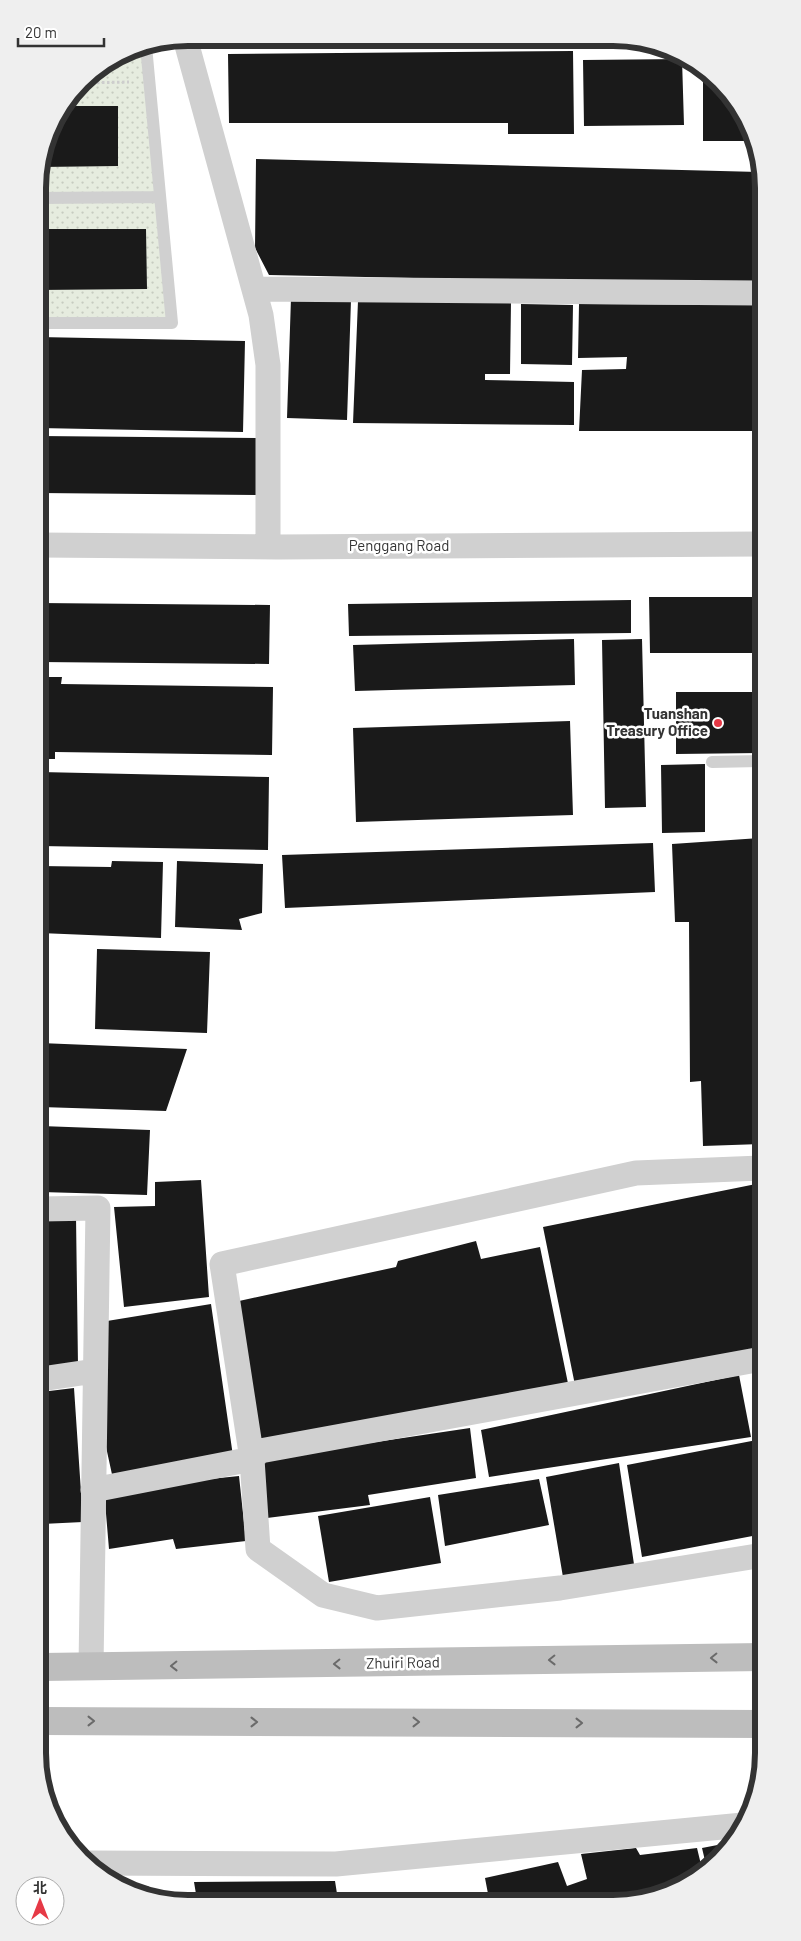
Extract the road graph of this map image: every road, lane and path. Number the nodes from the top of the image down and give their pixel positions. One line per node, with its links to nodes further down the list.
1 (187, 46): 7 (street)
2 (147, 53): 3 (lane)
3 (149, 82): 4 (path); 5 (lane)
4 (94, 83)
5 (160, 197): 6 (lane); 9 (lane)
6 (47, 198)
7 (254, 288): 8 (street); 12 (street)
8 (755, 293)
9 (47, 323)
10 (755, 544): 12 (street, Penggang Road)
11 (47, 545): 12 (street, Penggang Road)
12 (268, 547)
13 (712, 762): 14 (lane)
14 (755, 762)
15 (754, 1168): 20 (street)
16 (46, 1208): 18 (street)
17 (754, 1360): 20 (street)
18 (95, 1371): 19 (street); 21 (street)
19 (46, 1378)
20 (252, 1459): 21 (street); 22 (street)
21 (93, 1490): 25 (street)
22 (754, 1556)
23 (754, 1658): 25 (main road, Zhuiri Road, one-way to 25)
24 (46, 1667): 25 (main road, Zhuiri Road)
25 (90, 1667)
26 (46, 1720): 27 (main road, one-way to 27)
27 (754, 1724)
28 (735, 1826): 29 (street)
29 (100, 1863)

